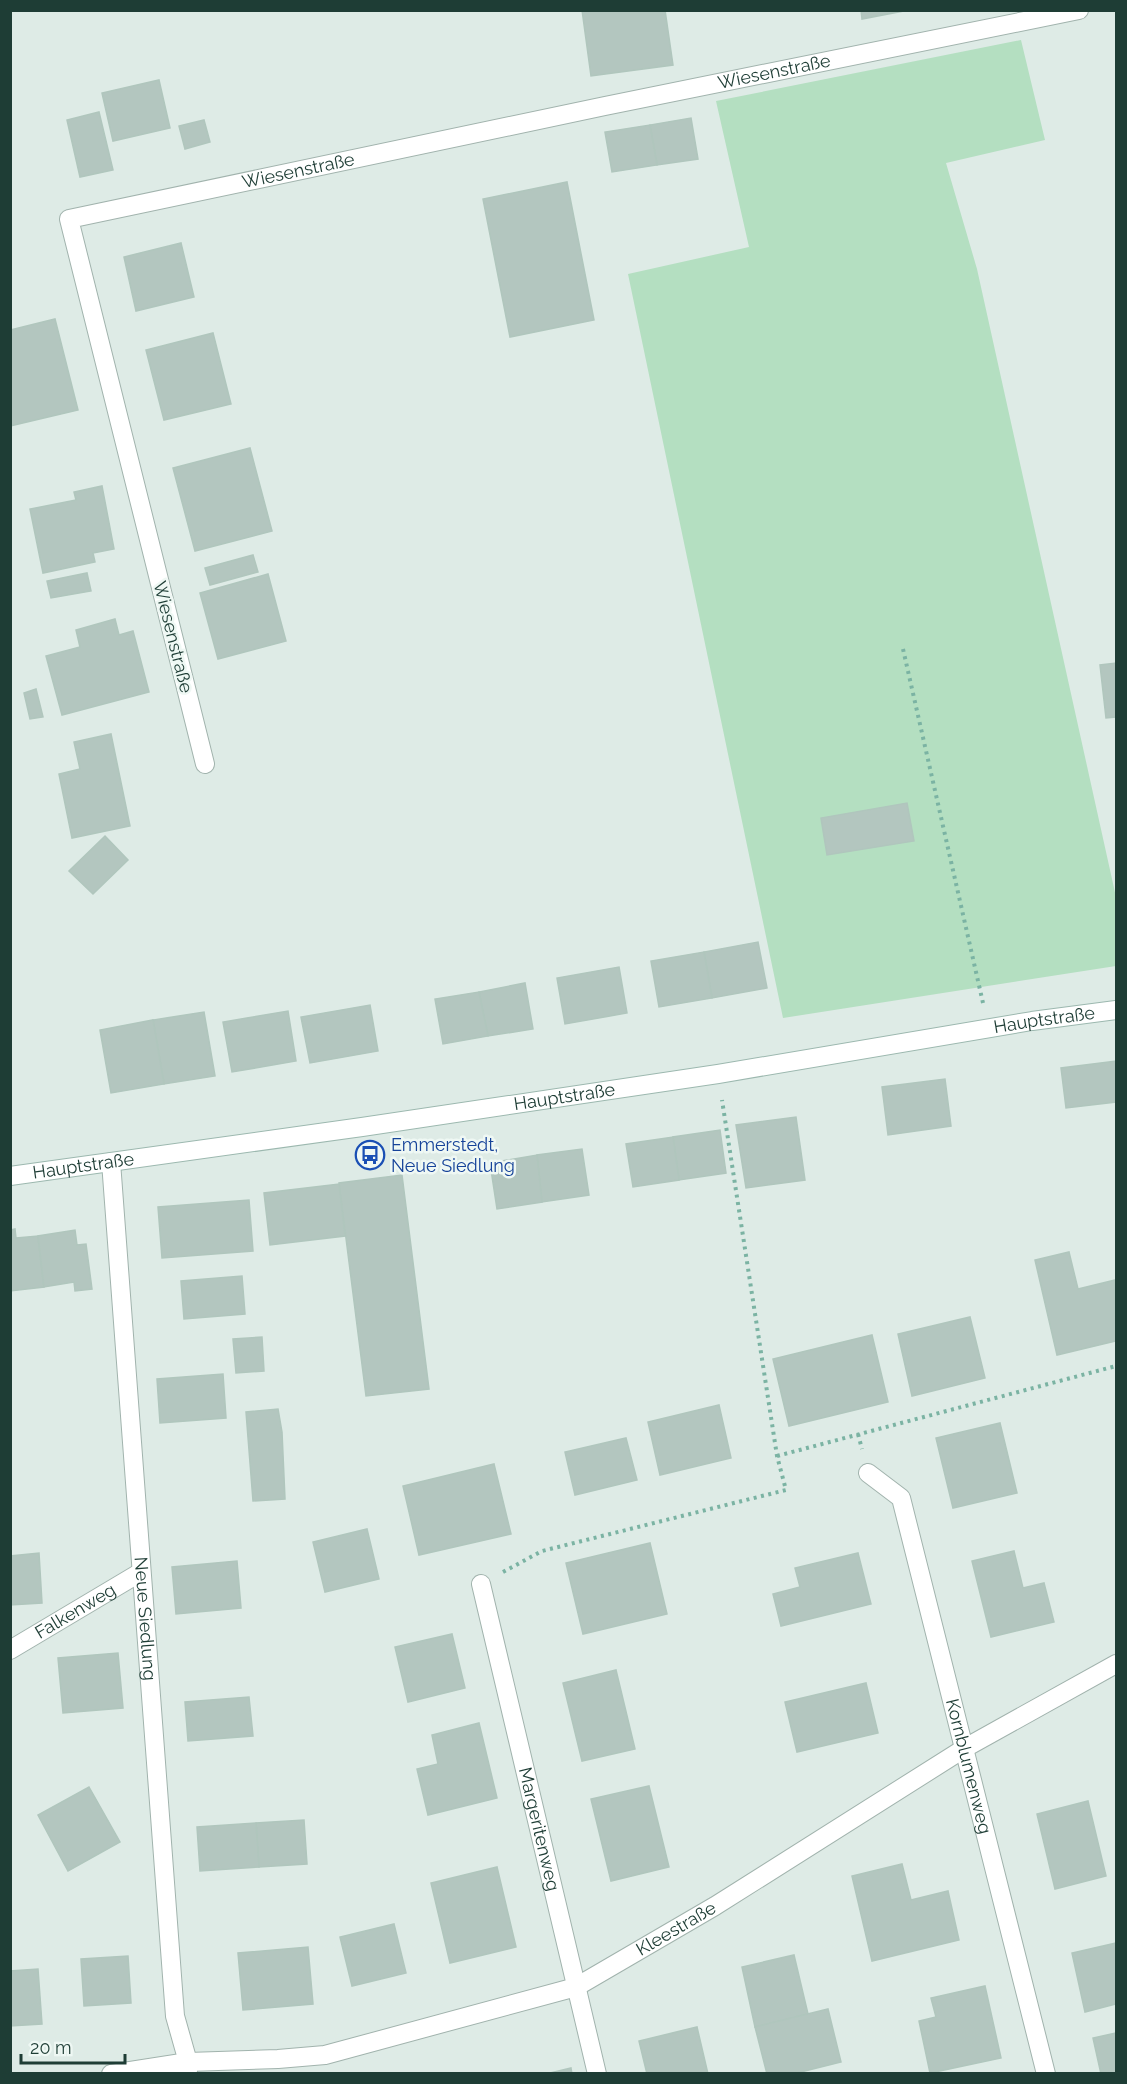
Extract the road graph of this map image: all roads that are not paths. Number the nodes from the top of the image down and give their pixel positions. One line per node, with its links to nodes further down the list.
1 (1079, 10): 2 (street, Wiesenstraße)
2 (205, 764)
3 (1116, 1010): 4 (street, Hauptstraße)
4 (111, 1162): 5 (street, Hauptstraße); 7 (street, Neue Siedlung)
5 (10, 1176)
6 (868, 1473): 11 (street, Kornblumenweg)
7 (141, 1572): 9 (street, Falkenweg); 13 (street, Neue Siedlung)
8 (481, 1584): 12 (street, Margeritenweg)
9 (10, 1650)
10 (1116, 1664): 11 (street, Kleestraße)
11 (965, 1748): 12 (street, Kleestraße); 16 (street, Kornblumenweg)
12 (576, 1987): 13 (street, Kleestraße); 15 (street, Margeritenweg)
13 (188, 2067): 14 (street, Kleestraße)
14 (111, 2073)
15 (597, 2073)
16 (1046, 2073)

